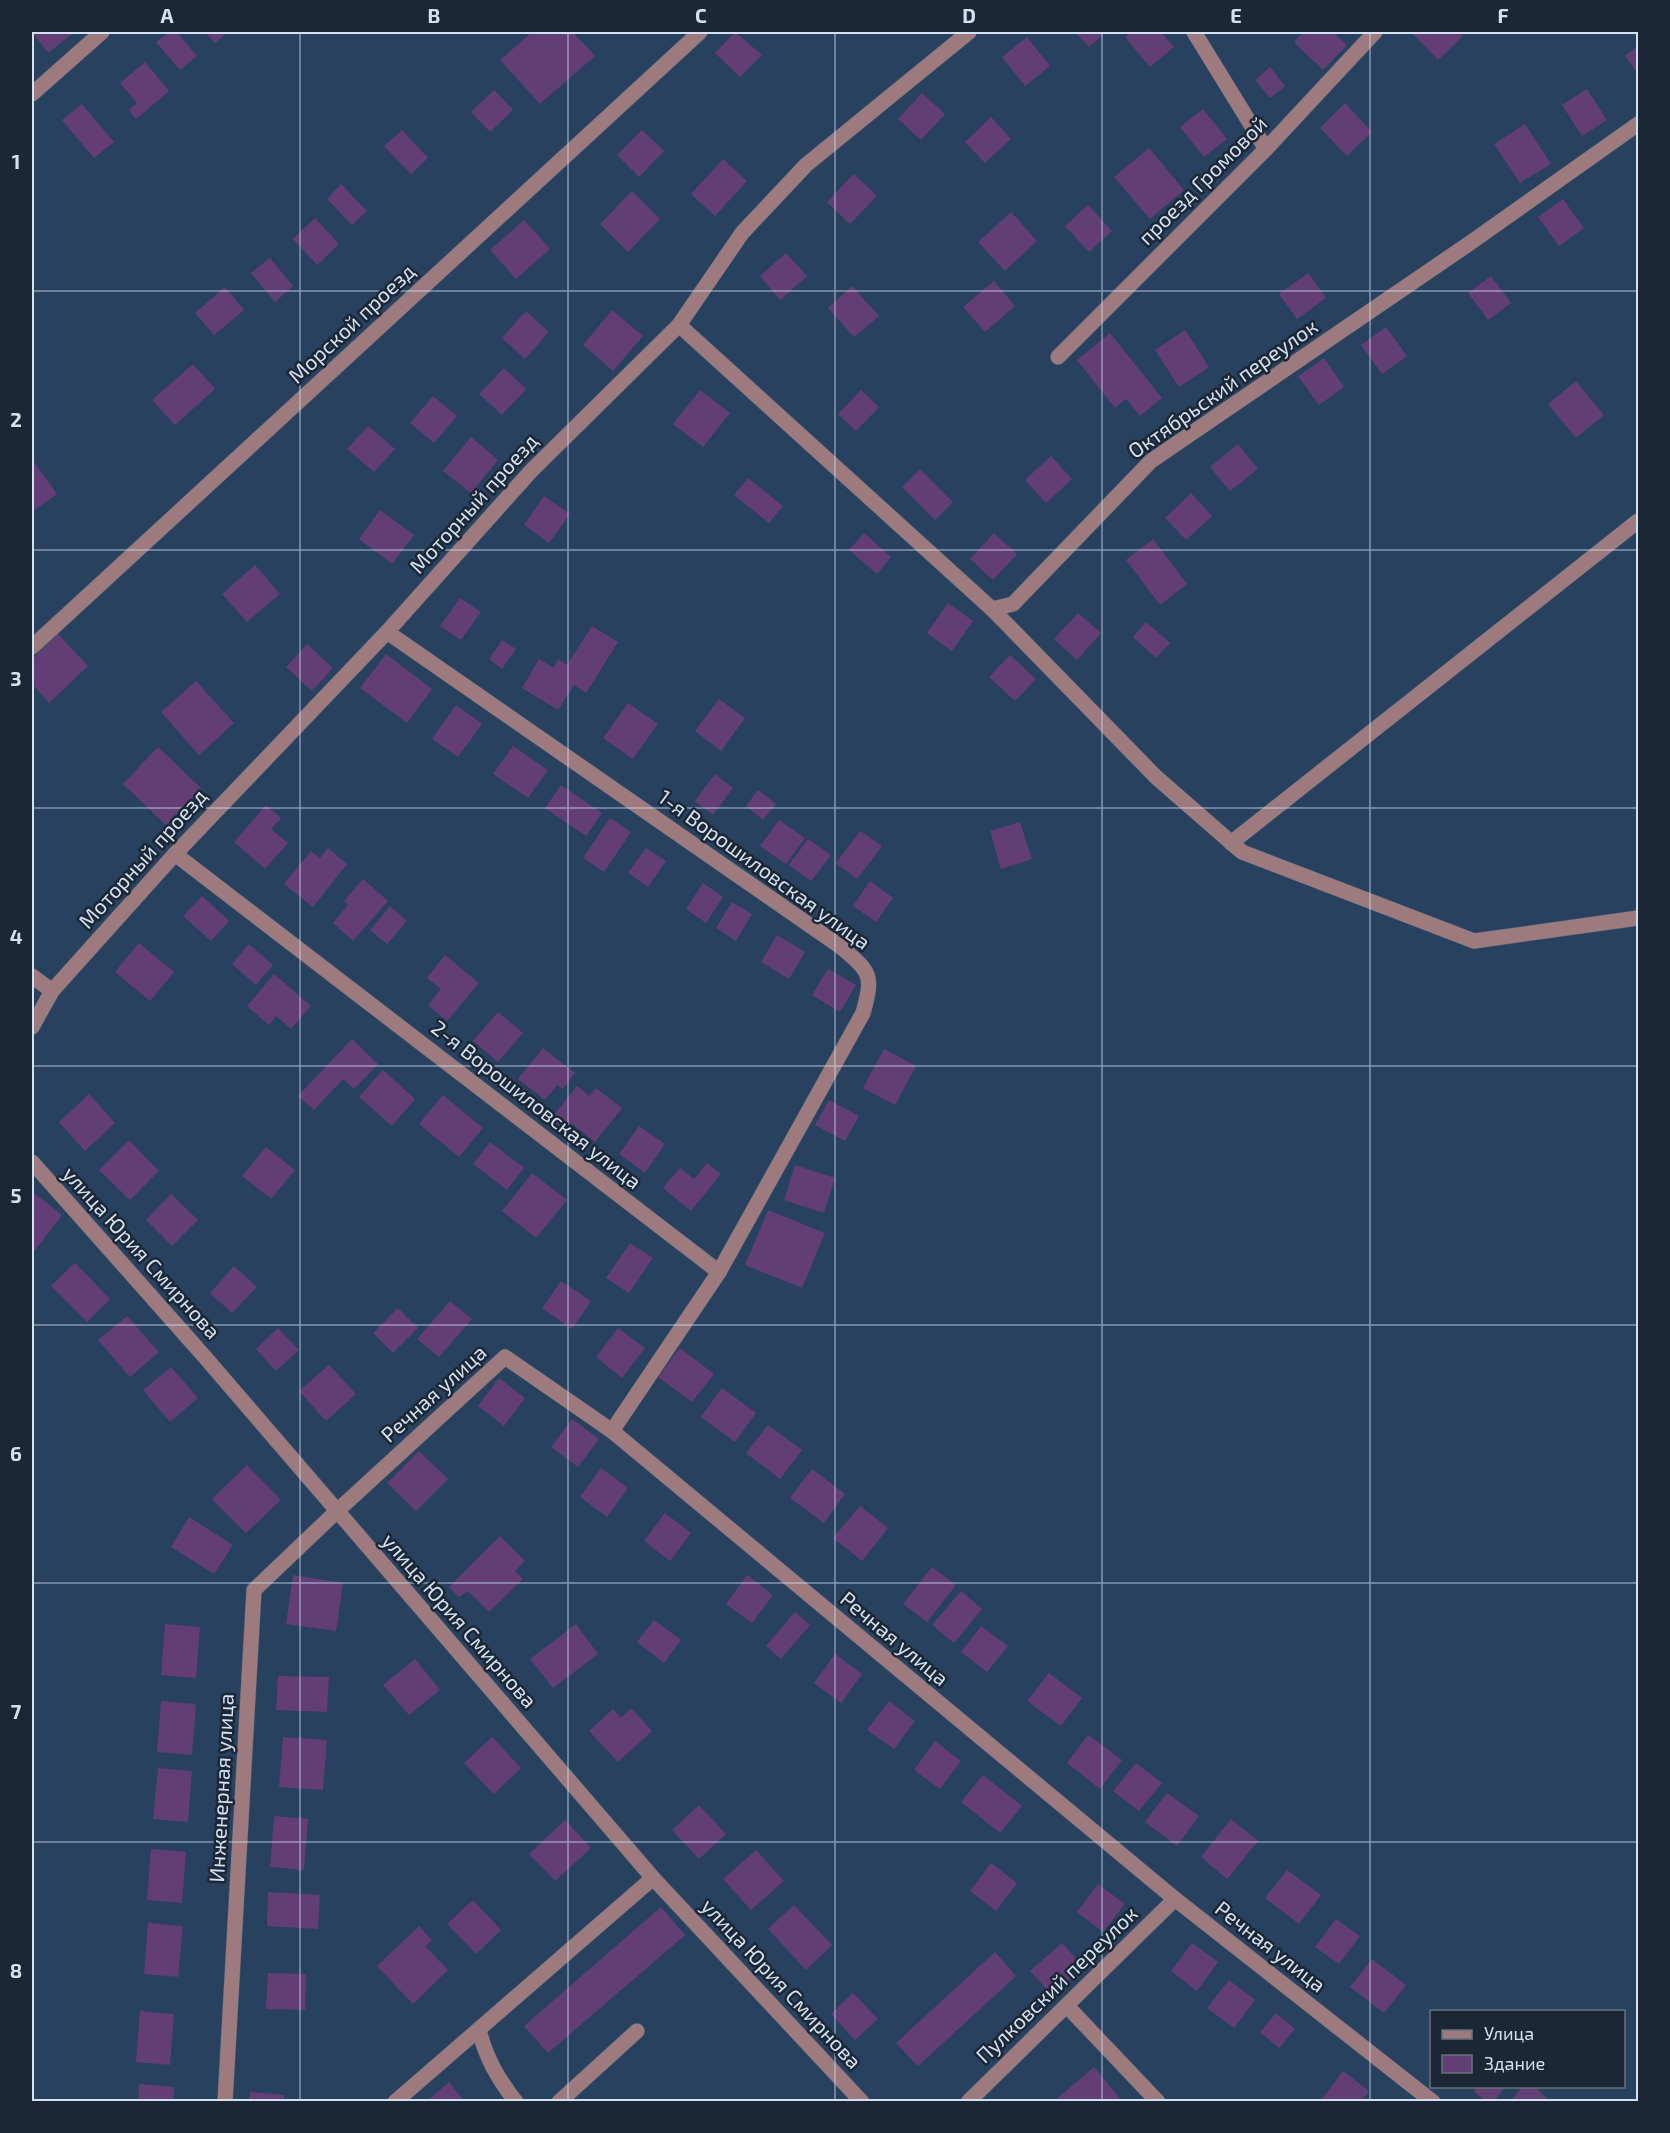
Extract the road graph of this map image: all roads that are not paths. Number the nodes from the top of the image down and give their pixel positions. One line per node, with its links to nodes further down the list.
1 (102, 32): 6 (street)
2 (700, 32): 14 (street, Морской проезд)
3 (969, 32): 9 (street, Моторный проезд)
4 (1194, 32): 8 (street)
5 (1375, 32): 8 (street, проезд Громовой)
6 (32, 94)
7 (1638, 124): 12 (street, Октябрьский переулок)
8 (1266, 149): 10 (street, проезд Громовой)
9 (679, 325): 12 (street); 13 (street, Моторный проезд)
10 (1058, 357)
11 (1638, 521): 15 (street)
12 (992, 609): 15 (street)
13 (387, 632): 16 (street, Моторный проезд); 22 (street, 1-я Ворошиловская улица)
14 (32, 647)
15 (1232, 843): 17 (street)
16 (175, 854): 19 (street, Моторный проезд); 22 (street, 2-я Ворошиловская улица)
17 (1638, 918)
18 (32, 976): 19 (street)
19 (52, 991): 20 (street, Моторный проезд)
20 (32, 1027)
21 (32, 1162): 24 (street, улица Юрия Смирнова)
22 (719, 1272): 23 (street)
23 (612, 1431): 24 (street, Речная улица); 26 (street, Речная улица)
24 (336, 1512): 25 (street, улица Юрия Смирнова); 30 (street, Инженерная улица)
25 (653, 1878): 28 (street); 34 (street, улица Юрия Смирнова)
26 (1175, 1899): 27 (street, Пулковский переулок); 37 (street, Речная улица)
27 (1067, 2006): 35 (street, Пулковский переулок); 36 (street)
28 (479, 2030): 31 (street); 32 (street)
29 (637, 2031): 33 (street)
30 (225, 2102)
31 (395, 2102)
32 (516, 2102)
33 (559, 2102)
34 (862, 2102)
35 (968, 2102)
36 (1158, 2102)
37 (1433, 2102)

